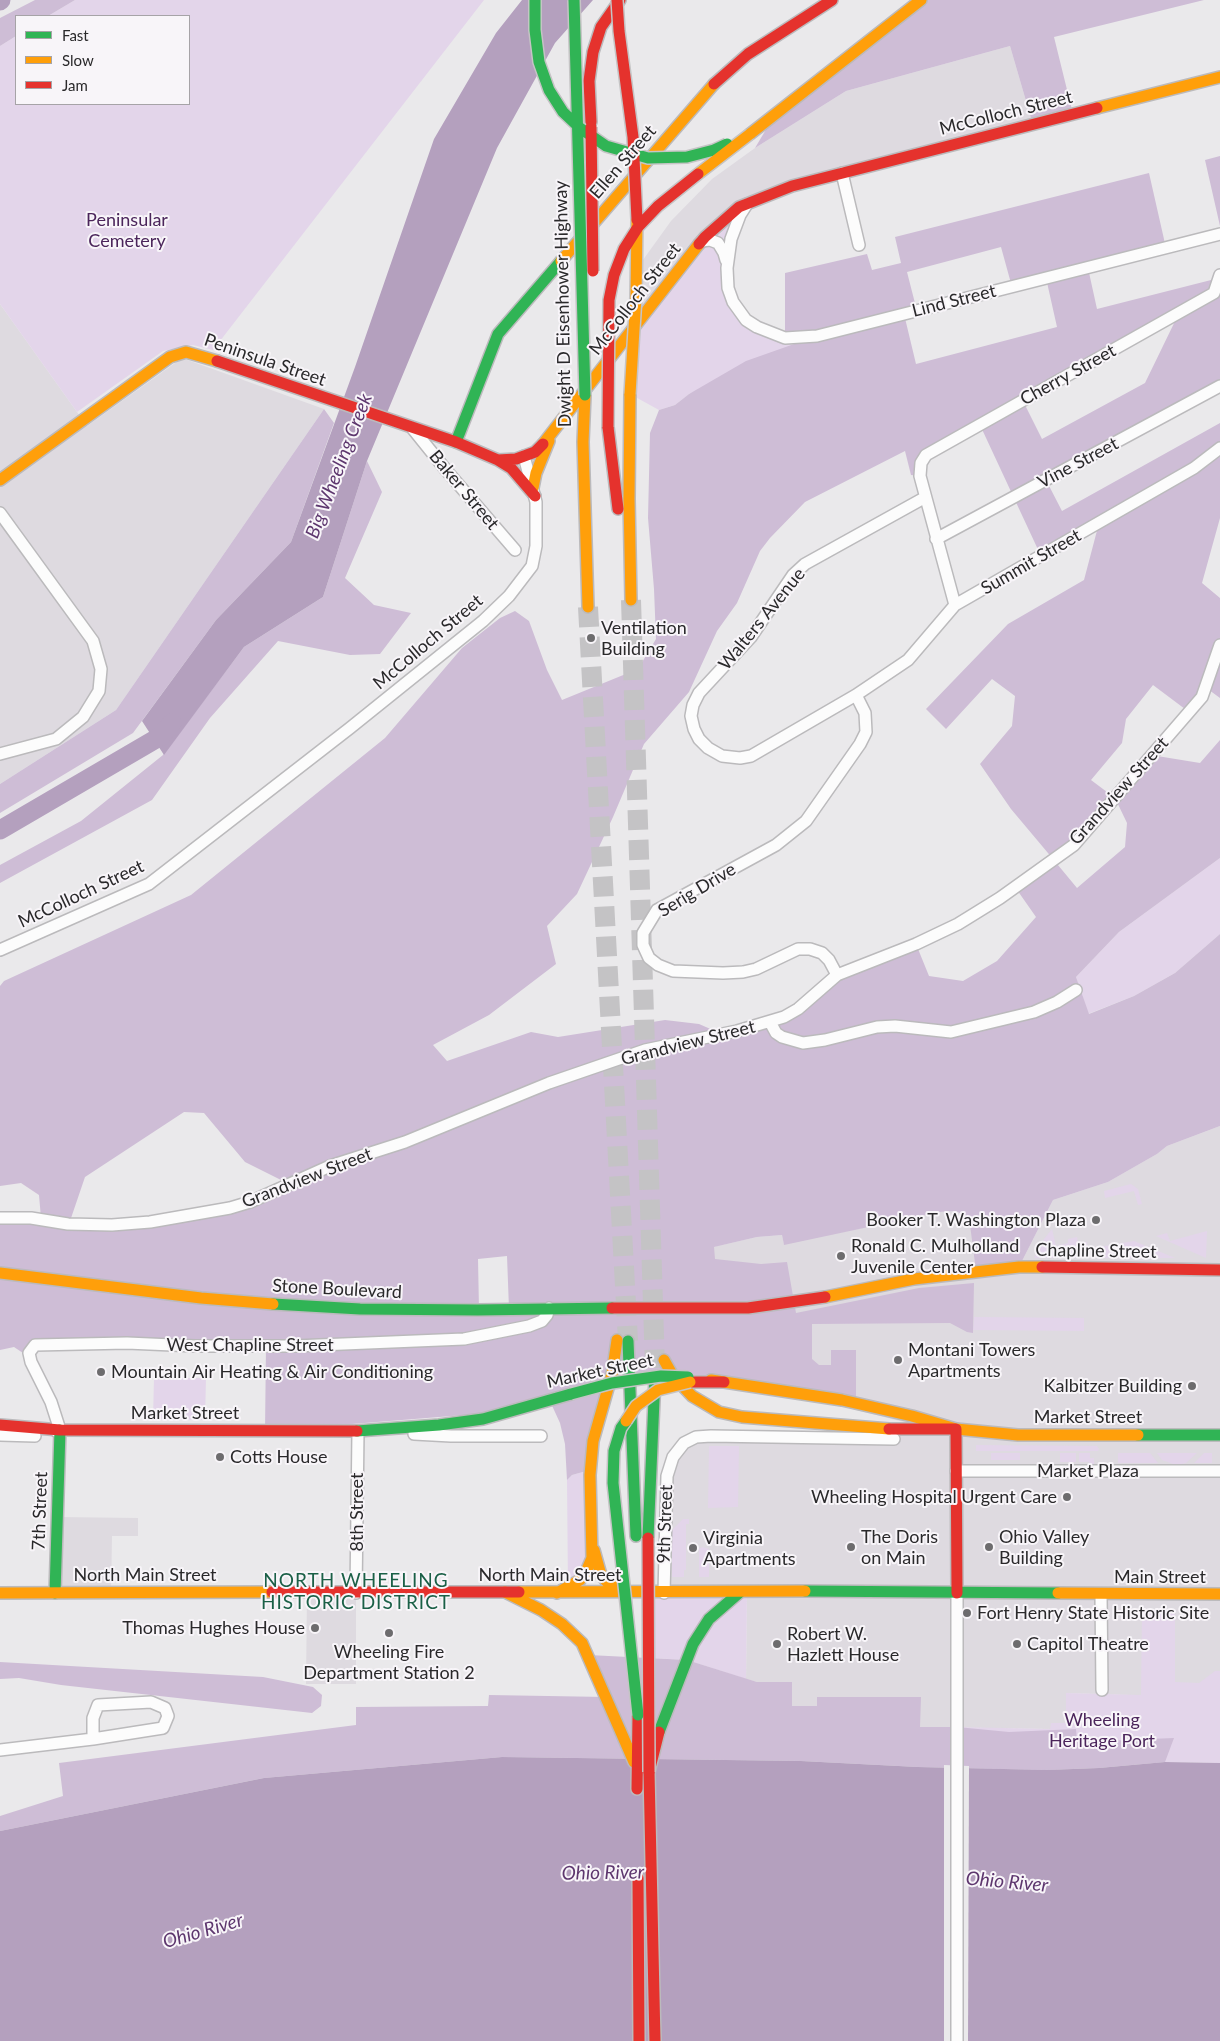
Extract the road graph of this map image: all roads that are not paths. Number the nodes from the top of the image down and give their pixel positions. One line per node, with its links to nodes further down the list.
1 (535, 0): 7 (main road, bridge)
2 (574, 0): 16 (main road, Dwight D Eisenhower Highway, bridge)
3 (619, 0): 7 (main road, bridge); 16 (main road, bridge)
4 (832, 0): 19 (main road, Ellen Street)
5 (921, 0): 7 (main road)
6 (1220, 77): 8 (main road, McColloch Street)
7 (750, 134)
8 (842, 173): 9 (main road, McColloch Street); 12 (street)
9 (749, 201): 11 (main road, McColloch Street); 13 (street, Lind Street)
10 (1220, 234): 13 (street, Lind Street)
11 (702, 241): 13 (street, Lind Street); 18 (main road, McColloch Street)
12 (859, 245)
13 (727, 268)
14 (1220, 275): 25 (street, Cherry Street)
15 (1220, 386): 27 (street, Vine Street)
16 (585, 395): 30 (main road, Dwight D Eisenhower Highway)
17 (409, 427): 19 (main road, Peninsula Street); 23 (main road, Peninsula Street); 28 (street, Baker Street)
18 (551, 436): 21 (main road, McColloch Street); 24 (main road)
19 (456, 442): 22 (main road, Peninsula Street)
20 (1220, 448): 29 (street, Summit Street)
21 (524, 456): 22 (main road); 24 (street, McColloch Street)
22 (498, 460): 24 (main road, Peninsula Street)
23 (0, 480)
24 (534, 492): 34 (street, McColloch Street)
25 (924, 498): 27 (street); 32 (street, Walters Avenue)
26 (0, 513): 33 (street)
27 (936, 539): 29 (street)
28 (515, 550)
29 (955, 605): 32 (street, Summit Street)
30 (588, 607)
31 (1220, 645): 35 (street, Grandview Street)
32 (856, 696): 35 (street, Serig Drive)
33 (0, 754)
34 (0, 950)
35 (837, 975): 37 (street, Grandview Street)
36 (1076, 990): 37 (street)
37 (770, 1022): 38 (street, Grandview Street)
38 (0, 1218)
39 (1220, 1270): 41 (main road, Chapline Street)
40 (0, 1273): 42 (main road, Stone Boulevard)
41 (674, 1307): 42 (main road, Stone Boulevard)
42 (549, 1308): 48 (street, West Chapline Street)
43 (664, 1360): 47 (main road)
44 (655, 1368): 76 (main road, bridge)
45 (689, 1379): 47 (main road, Market Street); 50 (main road, Market Street, bridge); 72 (main road, bridge)
46 (0, 1425): 48 (main road)
47 (956, 1429): 51 (main road, Market Street); 54 (street, Market Street); 55 (main road)
48 (60, 1430): 49 (main road, Market Street); 52 (street, Market Street); 65 (main road, 7th Street)
49 (358, 1431): 50 (main road, Market Street); 61 (street, 8th Street)
50 (370, 1431): 53 (street, Market Street)
51 (1220, 1434)
52 (0, 1435)
53 (541, 1436)
54 (673, 1457): 67 (street, 9th Street)
55 (956, 1471): 56 (street, Market Plaza); 68 (main road)
56 (1220, 1471)
57 (636, 1541): 58 (main road)
58 (593, 1545): 63 (main road); 66 (main road)
59 (636, 1576): 72 (main road, bridge)
60 (0, 1592): 65 (main road, North Main Street)
61 (356, 1592): 62 (main road, North Main Street); 65 (main road, North Main Street)
62 (505, 1592): 66 (main road, North Main Street); 75 (main road)
63 (622, 1592): 66 (main road, North Main Street); 67 (main road, North Main Street)
64 (740, 1592): 67 (main road, North Main Street); 68 (main road, Main Street); 76 (main road, bridge)
65 (56, 1593)
66 (556, 1593)
67 (664, 1593)
68 (957, 1593): 69 (main road, Main Street); 81 (street)
69 (1102, 1594): 70 (main road, Main Street); 71 (street)
70 (1220, 1594)
71 (1102, 1690)
72 (638, 1714): 75 (main road)
73 (93, 1738): 73 (street); 74 (street)
74 (0, 1750)
75 (637, 1771): 77 (main road)
76 (649, 1772): 80 (main road)
77 (637, 1800)
78 (638, 1867): 79 (main road)
79 (639, 2041)
80 (655, 2041)
81 (957, 2041)

